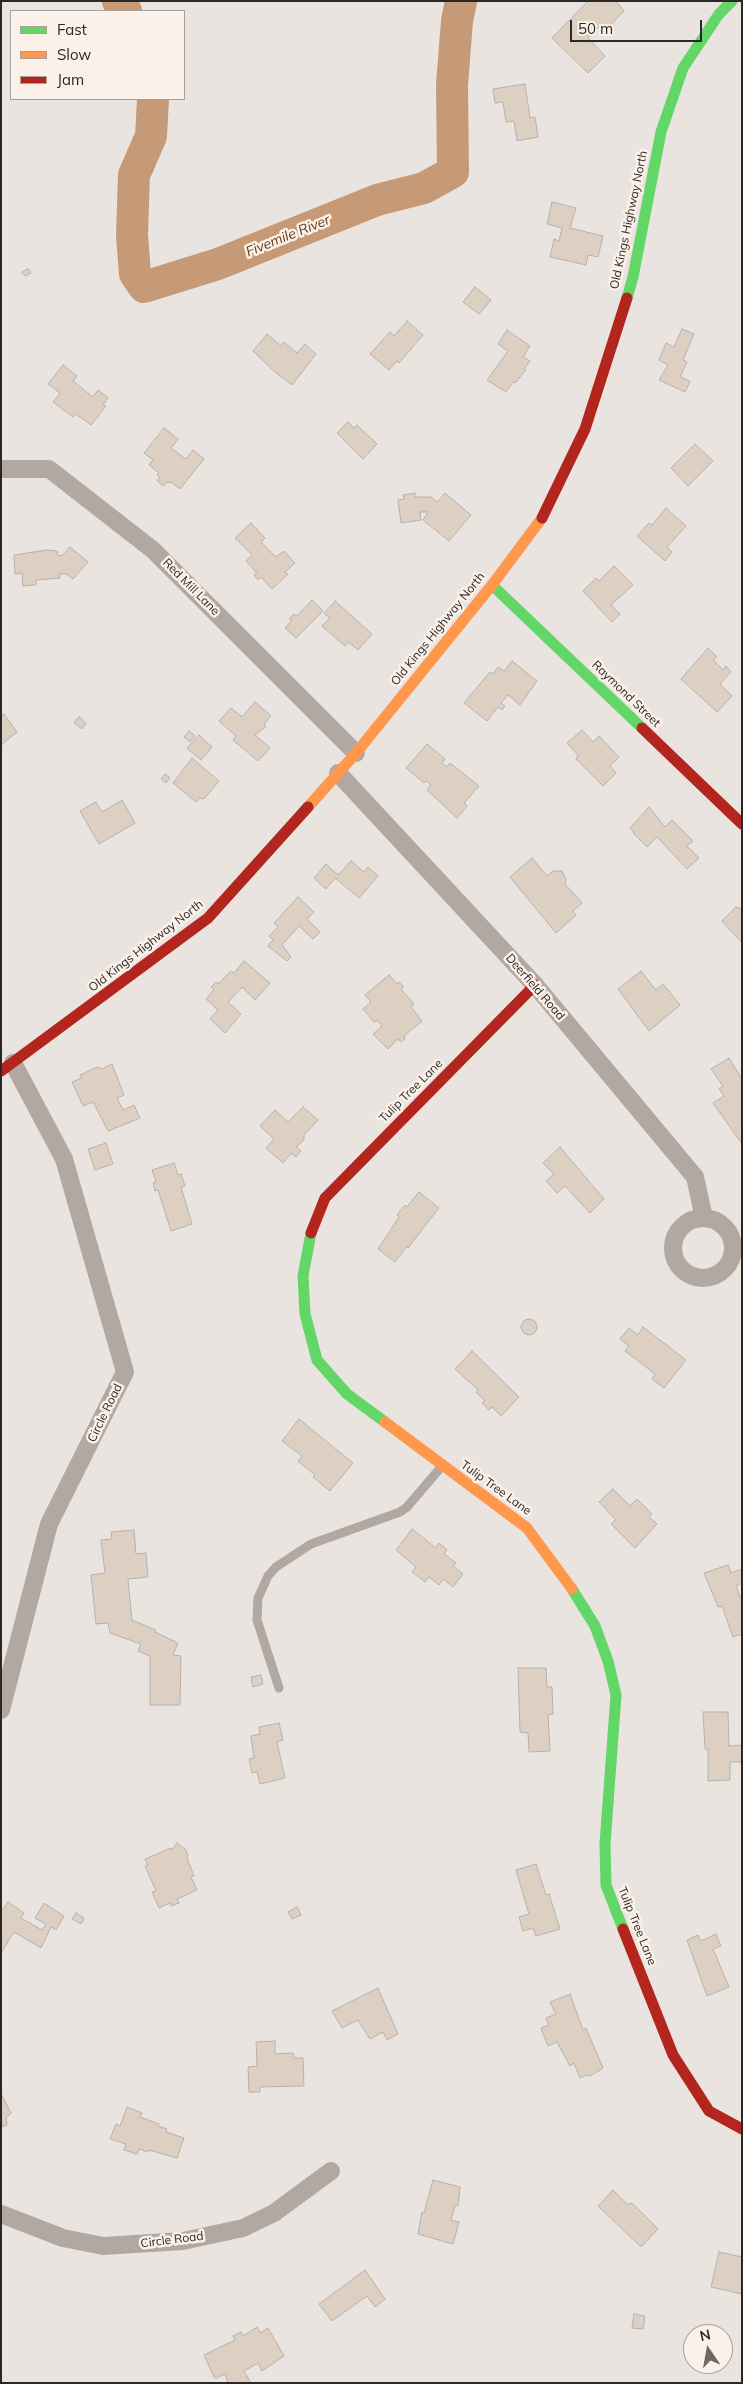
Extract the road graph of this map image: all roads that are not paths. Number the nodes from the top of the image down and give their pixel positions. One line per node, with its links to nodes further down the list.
1 (732, 1): 3 (street, Old Kings Highway North)
2 (1, 469): 4 (street, Red Mill Lane)
3 (492, 585): 4 (street, Old Kings Highway North); 6 (street, Raymond Street)
4 (356, 753): 5 (street, Old Kings Highway North)
5 (338, 774): 7 (street, Deerfield Road); 8 (street, Old Kings Highway North)
6 (742, 824)
7 (535, 985): 9 (street, Deerfield Road); 10 (street, Tulip Tree Lane)
8 (7, 1067): 12 (street, Circle Road)
9 (704, 1218)
10 (442, 1466): 11 (lane); 13 (street, Tulip Tree Lane)
11 (279, 1688)
12 (1, 1710)
13 (742, 2129)
14 (330, 2171): 15 (street, Circle Road)
15 (1, 2214)

